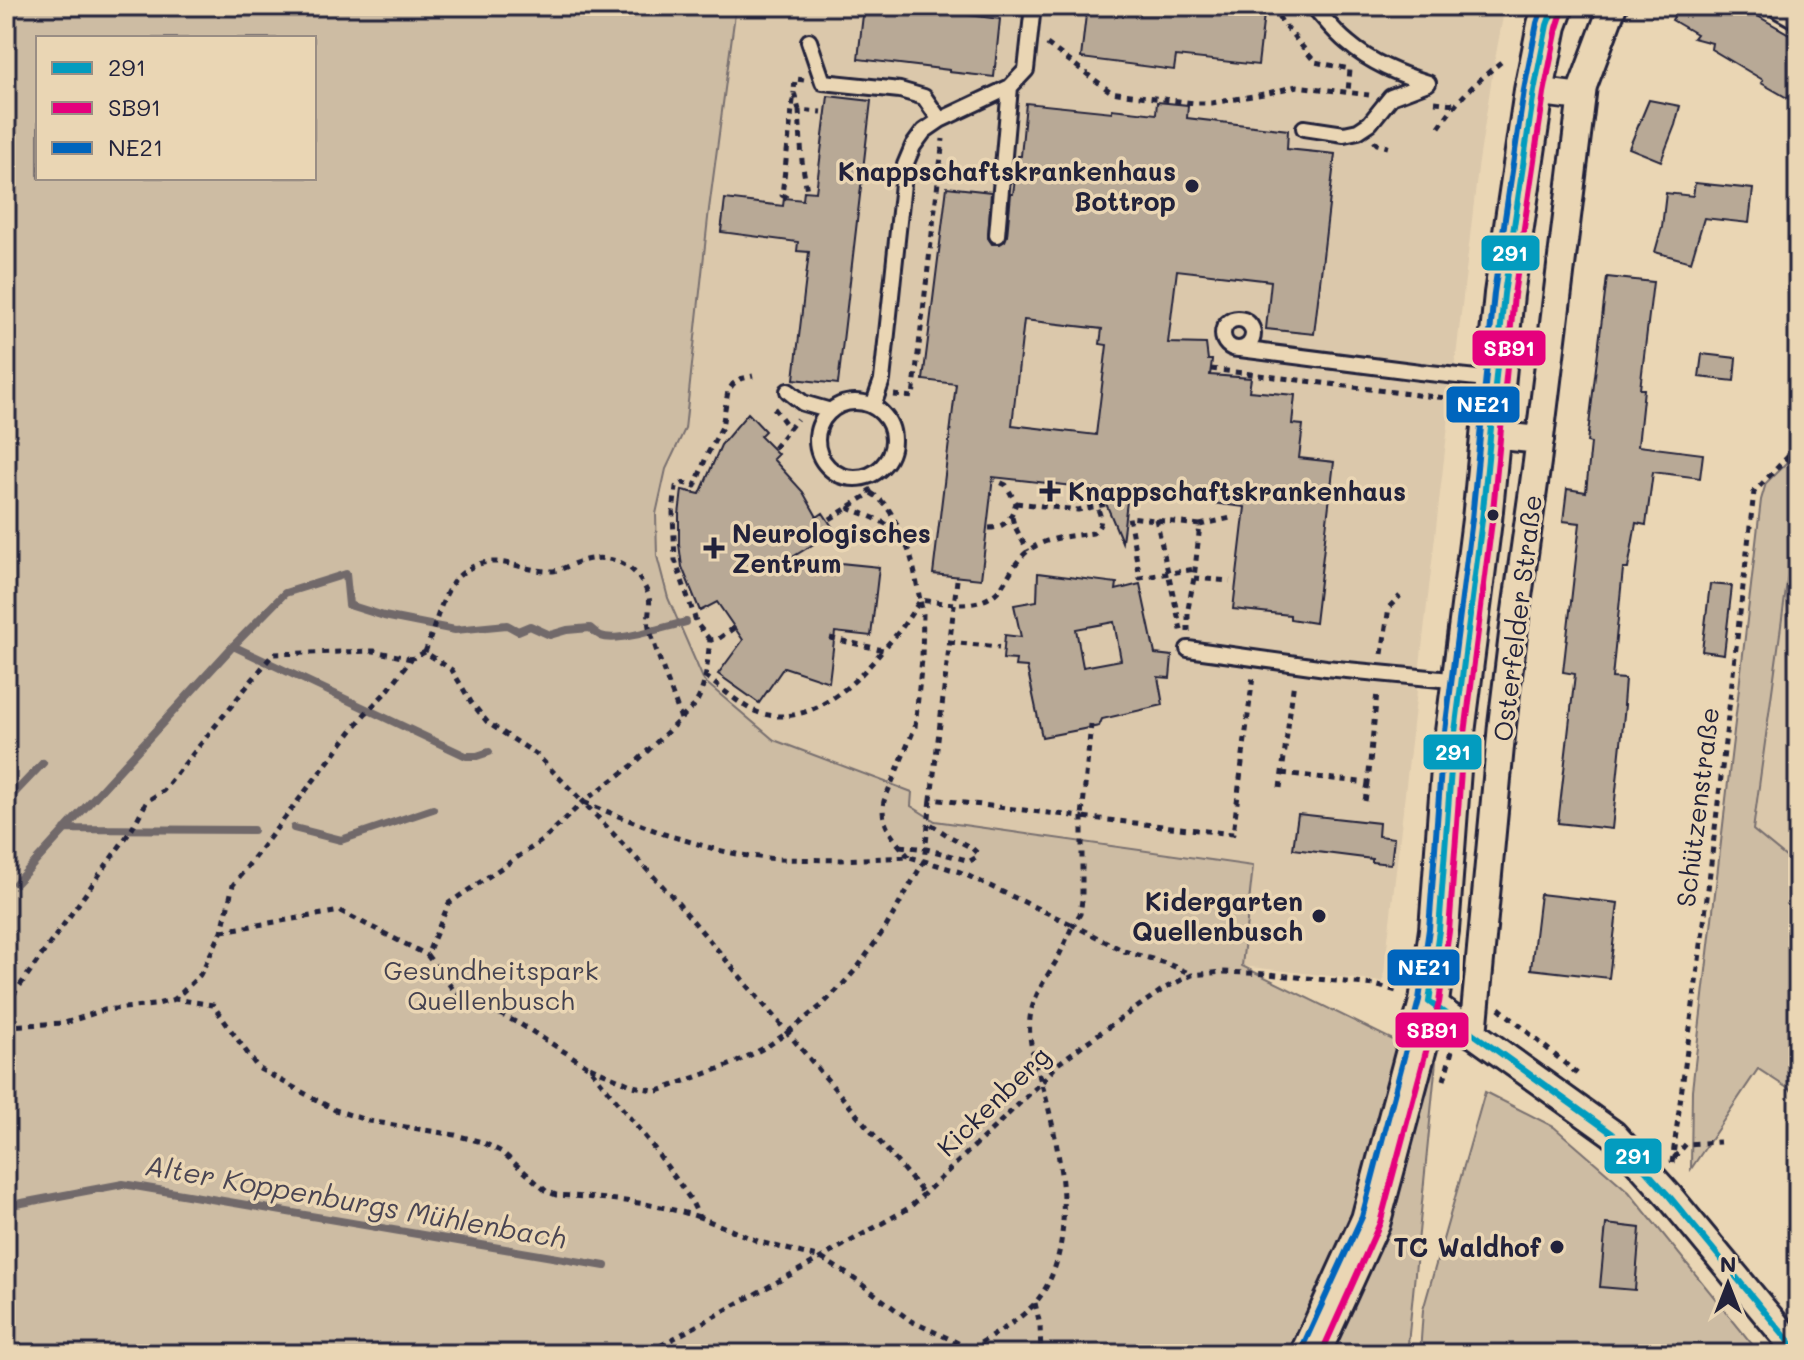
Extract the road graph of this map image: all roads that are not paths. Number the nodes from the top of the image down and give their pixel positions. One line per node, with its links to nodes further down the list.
1 (1033, 6): 8 (lane)
2 (1313, 6): 12 (lane)
3 (1554, 6): 9 (main road, Osterfelder Straße)
4 (1613, 6): 10 (street, Osterfelder Straße)
5 (1782, 6): 6 (street)
6 (1798, 15)
7 (809, 41): 11 (lane)
8 (1010, 87): 11 (lane); 13 (lane)
9 (1534, 91): 10 (street); 15 (main road, Osterfelder Straße)
10 (1581, 97): 20 (street, Osterfelder Straße)
11 (940, 120): 17 (lane)
12 (1304, 128)
13 (997, 235)
14 (1245, 344): 15 (lane)
15 (1496, 380): 19 (main road, Osterfelder Straße)
16 (788, 391): 18 (lane)
17 (875, 399): 18 (lane); 18 (lane)
18 (831, 411)
19 (1491, 435): 20 (street); 22 (main road, Osterfelder Straße)
20 (1540, 440): 24 (street, Osterfelder Straße)
21 (1188, 649): 22 (lane)
22 (1461, 681): 23 (main road, Osterfelder Straße)
23 (1414, 997): 24 (street); 26 (main road, Osterfelder Straße)
24 (1473, 1034): 25 (street)
25 (1798, 1352)
26 (1310, 1354)

